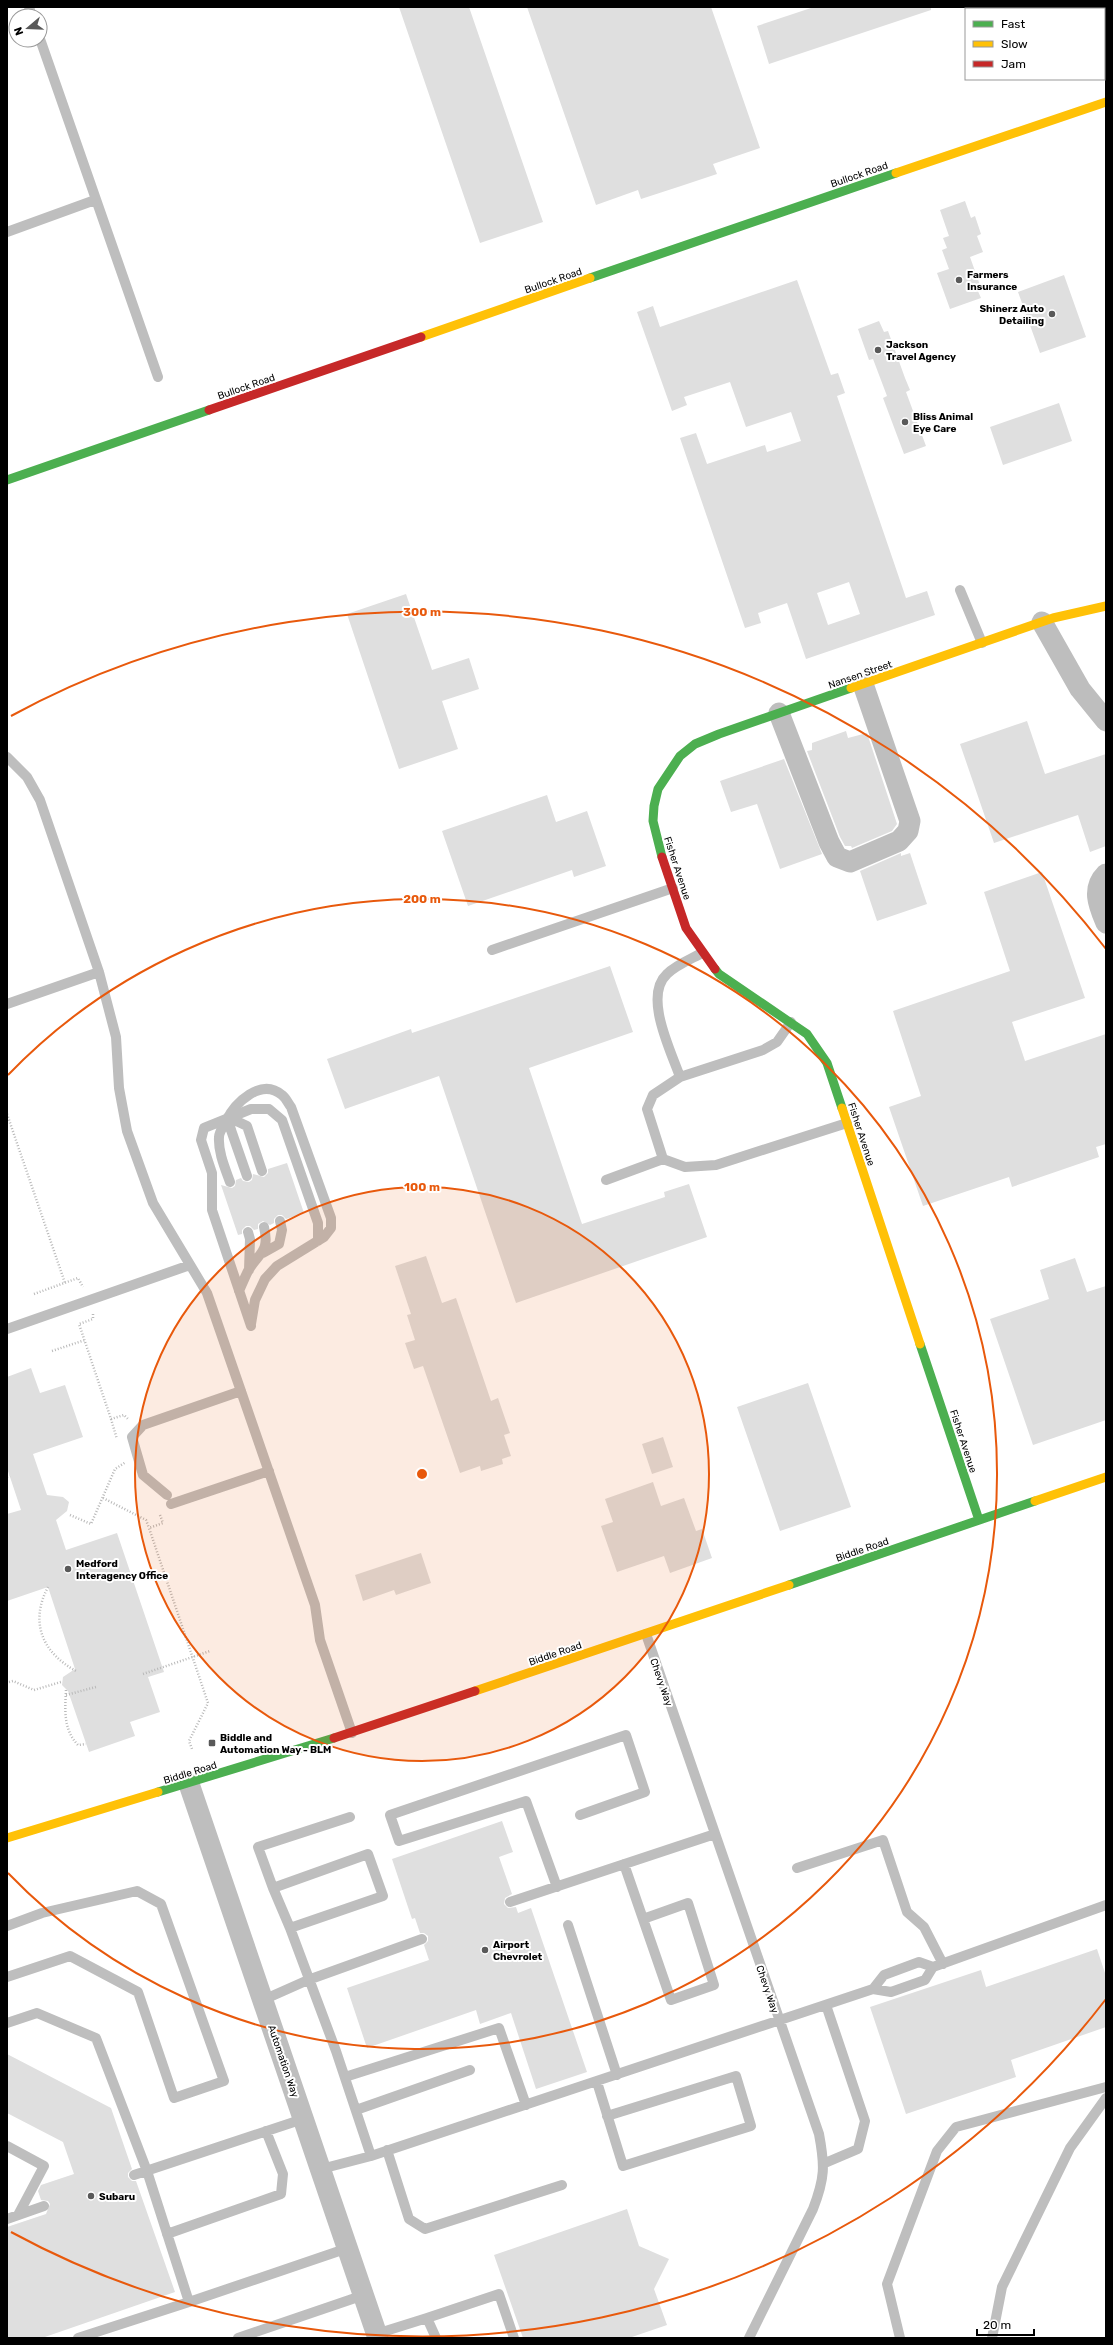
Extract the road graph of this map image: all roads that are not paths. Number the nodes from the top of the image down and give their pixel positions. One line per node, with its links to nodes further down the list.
1 (43, 48): 3 (lane)
2 (1106, 102): 6 (street, Bullock Road)
3 (95, 200): 4 (lane); 5 (lane)
4 (7, 232)
5 (158, 377)
6 (7, 480)
7 (960, 590): 10 (lane)
8 (1106, 606): 9 (street, Nansen Street)
9 (1042, 622): 10 (street, Nansen Street); 13 (street)
10 (982, 643): 11 (street, Nansen Street)
11 (863, 684): 12 (street, Nansen Street); 12 (street)
12 (779, 713): 15 (street, Nansen Street)
13 (1106, 721)
14 (7, 757): 21 (lane)
15 (654, 806): 17 (street, Fisher Avenue)
16 (1106, 874): 18 (street)
17 (673, 888): 19 (lane); 20 (street, Fisher Avenue)
18 (1106, 923)
19 (492, 950)
20 (702, 953): 23 (street, Fisher Avenue); 24 (lane)
21 (99, 972): 22 (lane); 37 (lane)
22 (7, 1004)
23 (791, 1022): 24 (lane); 26 (street, Fisher Avenue)
24 (680, 1077): 27 (lane)
25 (228, 1117): 28 (lane); 29 (lane); 31 (lane); 35 (lane); 35 (lane); 39 (lane)
26 (847, 1123): 27 (lane); 44 (street, Fisher Avenue)
27 (664, 1159): 30 (lane)
28 (262, 1171)
29 (247, 1176)
30 (606, 1180)
31 (230, 1182)
32 (280, 1221): 36 (lane)
33 (264, 1227): 36 (lane)
34 (248, 1232): 38 (lane)
35 (318, 1241): 39 (lane)
36 (263, 1253): 38 (lane)
37 (190, 1265): 40 (lane); 41 (lane)
38 (249, 1270): 39 (lane)
39 (239, 1291)
40 (7, 1329)
41 (241, 1391): 42 (lane); 42 (lane)
42 (269, 1470): 46 (lane)
43 (1106, 1477): 44 (street, Biddle Road)
44 (979, 1520): 45 (street, Biddle Road)
45 (646, 1634): 46 (street, Biddle Road); 50 (lane, Chevy Way)
46 (352, 1733): 47 (street, Biddle Road)
47 (189, 1784): 51 (street, Biddle Road); 68 (street, Automation Way)
48 (580, 1815): 54 (lane)
49 (350, 1818): 55 (lane)
50 (715, 1834): 52 (lane); 70 (lane, Chevy Way)
51 (7, 1838)
52 (624, 1864): 54 (lane); 58 (lane)
53 (797, 1868): 63 (lane)
54 (557, 1887): 56 (lane)
55 (273, 1888): 61 (lane); 61 (lane)
56 (510, 1902)
57 (1106, 1906): 63 (lane)
58 (643, 1919): 58 (lane)
59 (568, 1924): 73 (lane)
60 (7, 1926): 65 (lane)
61 (290, 1928): 66 (lane)
62 (422, 1939): 66 (lane)
63 (943, 1964): 64 (lane)
64 (933, 1968): 67 (lane); 67 (lane)
65 (7, 1977)
66 (308, 1980): 68 (lane); 74 (lane)
67 (873, 1989): 69 (lane)
68 (263, 2000): 81 (street, Automation Way)
69 (826, 2005): 70 (lane); 86 (lane)
70 (779, 2021): 73 (lane); 86 (lane, Chevy Way)
71 (7, 2023): 88 (lane)
72 (470, 2070): 79 (lane)
73 (617, 2075): 75 (lane)
74 (345, 2077): 78 (lane); 79 (lane)
75 (597, 2082): 78 (lane); 80 (lane)
76 (1106, 2087): 105 (lane)
77 (1106, 2098): 106 (lane)
78 (526, 2105): 84 (lane)
79 (356, 2110): 85 (lane)
80 (607, 2116): 80 (lane)
81 (304, 2119): 82 (lane); 87 (street, Automation Way)
82 (266, 2131): 88 (lane); 94 (lane)
83 (7, 2146): 92 (lane)
84 (387, 2150): 85 (lane); 90 (lane)
85 (371, 2156): 87 (lane)
86 (824, 2163): 104 (lane, Chevy Way)
87 (321, 2169): 95 (street, Automation Way)
88 (148, 2171): 89 (lane); 94 (lane)
89 (134, 2175)
90 (562, 2185)
91 (44, 2206): 92 (lane)
92 (18, 2215): 93 (lane)
93 (7, 2219)
94 (167, 2234): 97 (lane)
95 (348, 2248): 96 (street, Automation Way); 97 (lane)
96 (364, 2295): 99 (street, Automation Way); 101 (lane)
97 (189, 2302): 100 (lane)
98 (428, 2318): 99 (lane); 102 (lane); 103 (lane)
99 (377, 2336)
100 (78, 2338)
101 (238, 2338)
102 (436, 2338)
103 (514, 2338)
104 (749, 2338)
105 (900, 2338)
106 (992, 2338)

